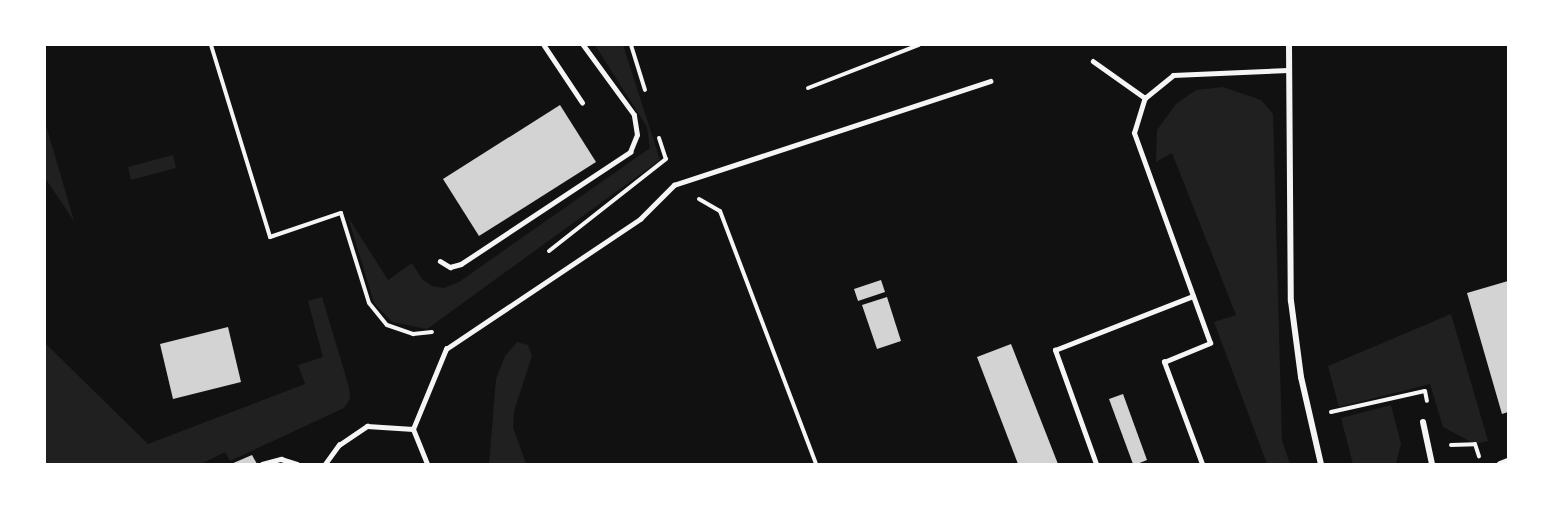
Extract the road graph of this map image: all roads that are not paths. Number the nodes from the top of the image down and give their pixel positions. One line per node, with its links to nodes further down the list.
1 (544, 45): 8 (lane)
2 (583, 45): 9 (lane)
3 (1289, 45): 5 (street)
4 (1093, 61): 7 (lane)
5 (1288, 70): 7 (lane); 20 (street)
6 (990, 81): 12 (lane)
7 (1145, 98): 10 (lane)
8 (582, 102)
9 (440, 261)
10 (1194, 296): 18 (lane); 19 (lane)
11 (1423, 422): 21 (street)
12 (413, 429): 16 (lane); 17 (lane)
13 (1508, 461): 22 (street)
14 (262, 464): 15 (lane)
15 (297, 464)
16 (325, 464)
17 (427, 464)
18 (1096, 464)
19 (1202, 464)
20 (1321, 464)
21 (1431, 464)
22 (1500, 464)

